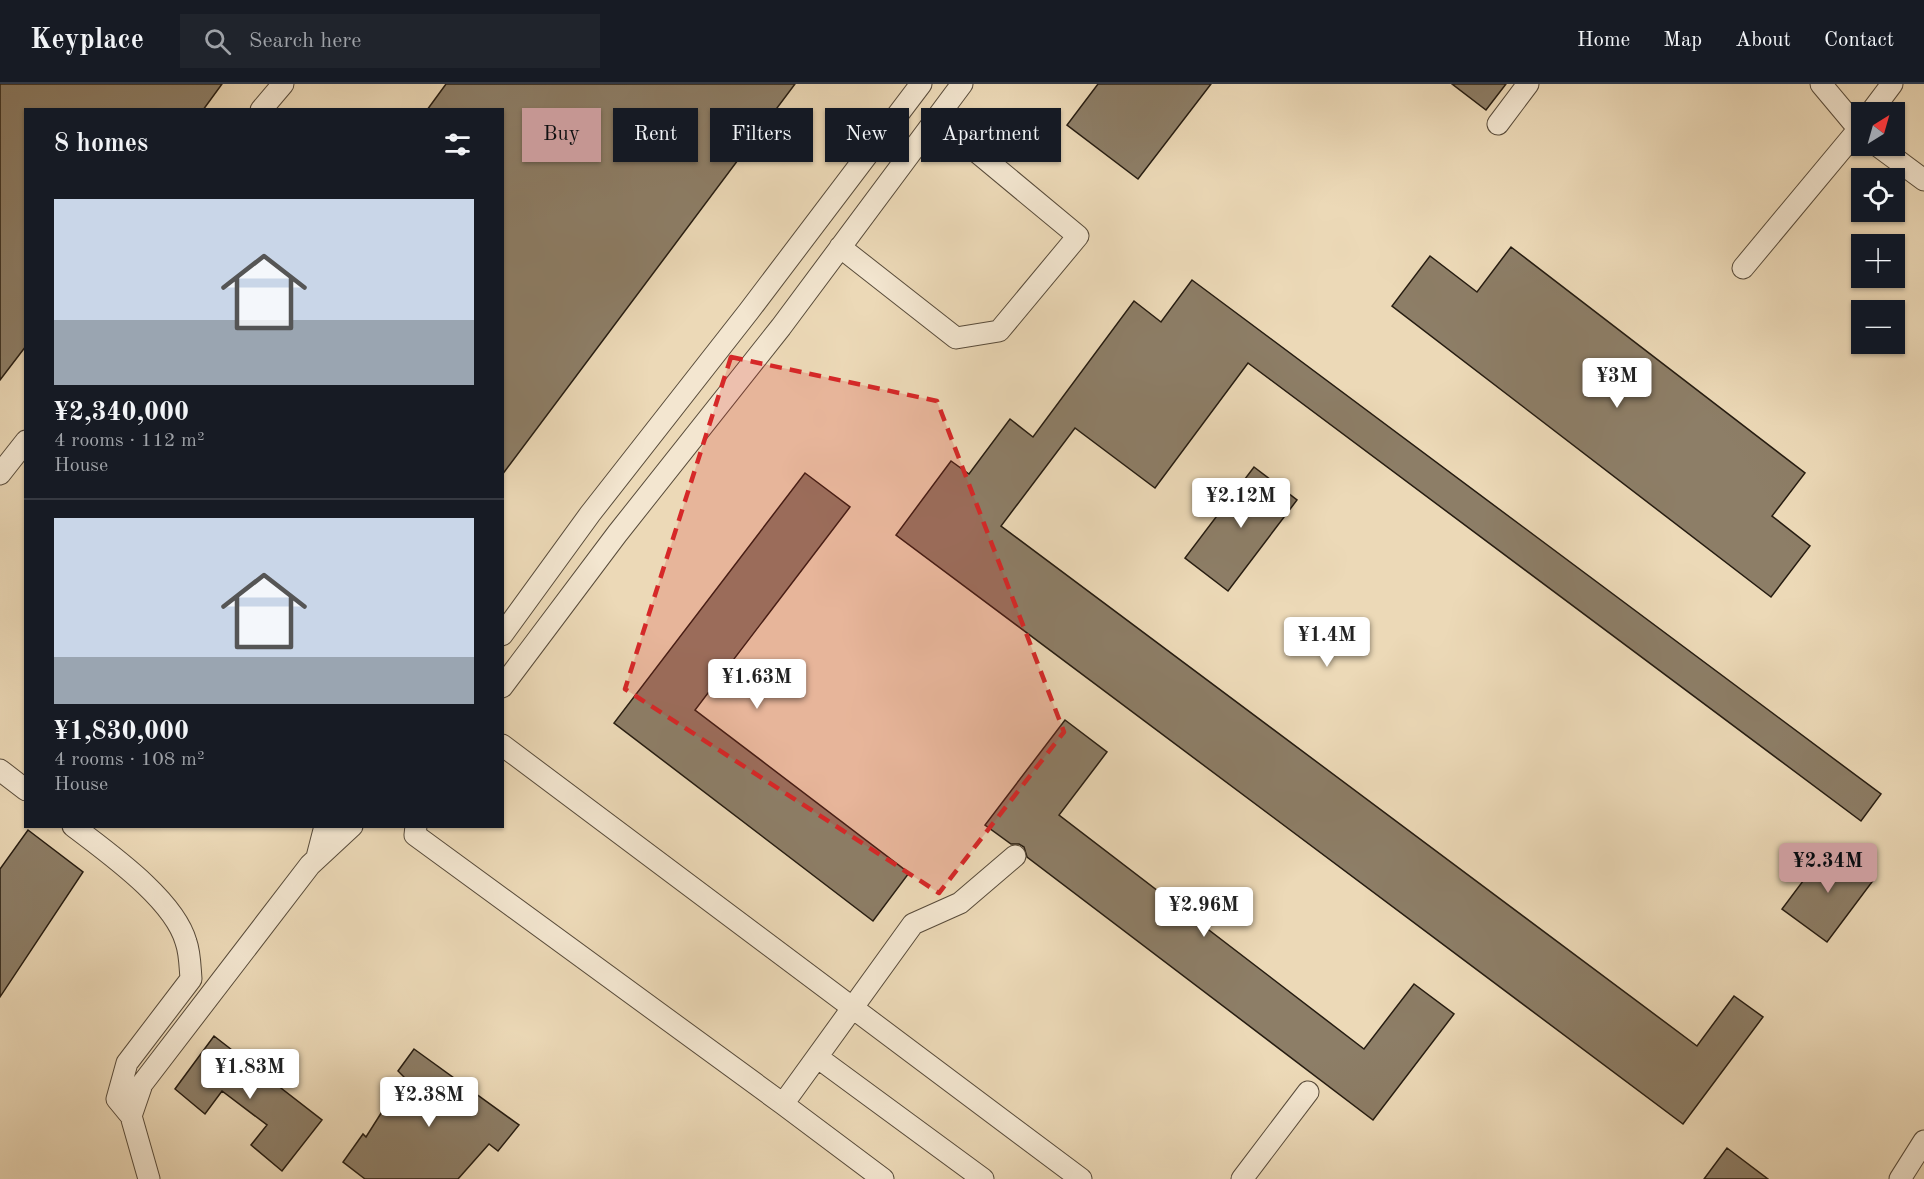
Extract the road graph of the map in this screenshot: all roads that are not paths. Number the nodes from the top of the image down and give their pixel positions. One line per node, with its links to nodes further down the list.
1 (283, 84): 8 (lane)
2 (921, 84): 19 (lane)
3 (962, 84): 9 (lane)
4 (1528, 84): 11 (lane)
5 (1821, 84): 10 (lane)
6 (1892, 84): 7 (lane)
7 (1878, 102)
8 (263, 108)
9 (945, 108)
10 (1851, 119)
11 (1498, 124)
12 (921, 140): 17 (lane)
13 (1851, 140): 18 (lane)
14 (1892, 156): 16 (lane)
15 (989, 162): 17 (lane)
16 (1924, 180)
17 (840, 247): 20 (lane)
18 (1743, 268)
19 (749, 311): 20 (lane); 23 (lane)
20 (775, 334): 24 (lane)
21 (24, 444): 22 (lane)
22 (0, 474)
23 (504, 632)
24 (504, 684)
25 (504, 747): 34 (lane)
26 (0, 770): 27 (lane)
27 (24, 788)
28 (76, 828): 38 (lane)
29 (324, 828): 33 (lane)
30 (350, 828): 33 (lane)
31 (416, 828): 37 (lane)
32 (1015, 856): 34 (lane)
33 (317, 857): 38 (lane)
34 (852, 1008): 35 (lane); 43 (lane)
35 (817, 1057): 37 (lane); 42 (lane)
36 (1308, 1092): 44 (lane)
37 (783, 1104): 41 (lane)
38 (132, 1116): 40 (lane)
39 (1924, 1141): 45 (lane)
40 (149, 1179)
41 (882, 1179)
42 (983, 1179)
43 (1081, 1179)
44 (1242, 1179)
45 (1900, 1179)

